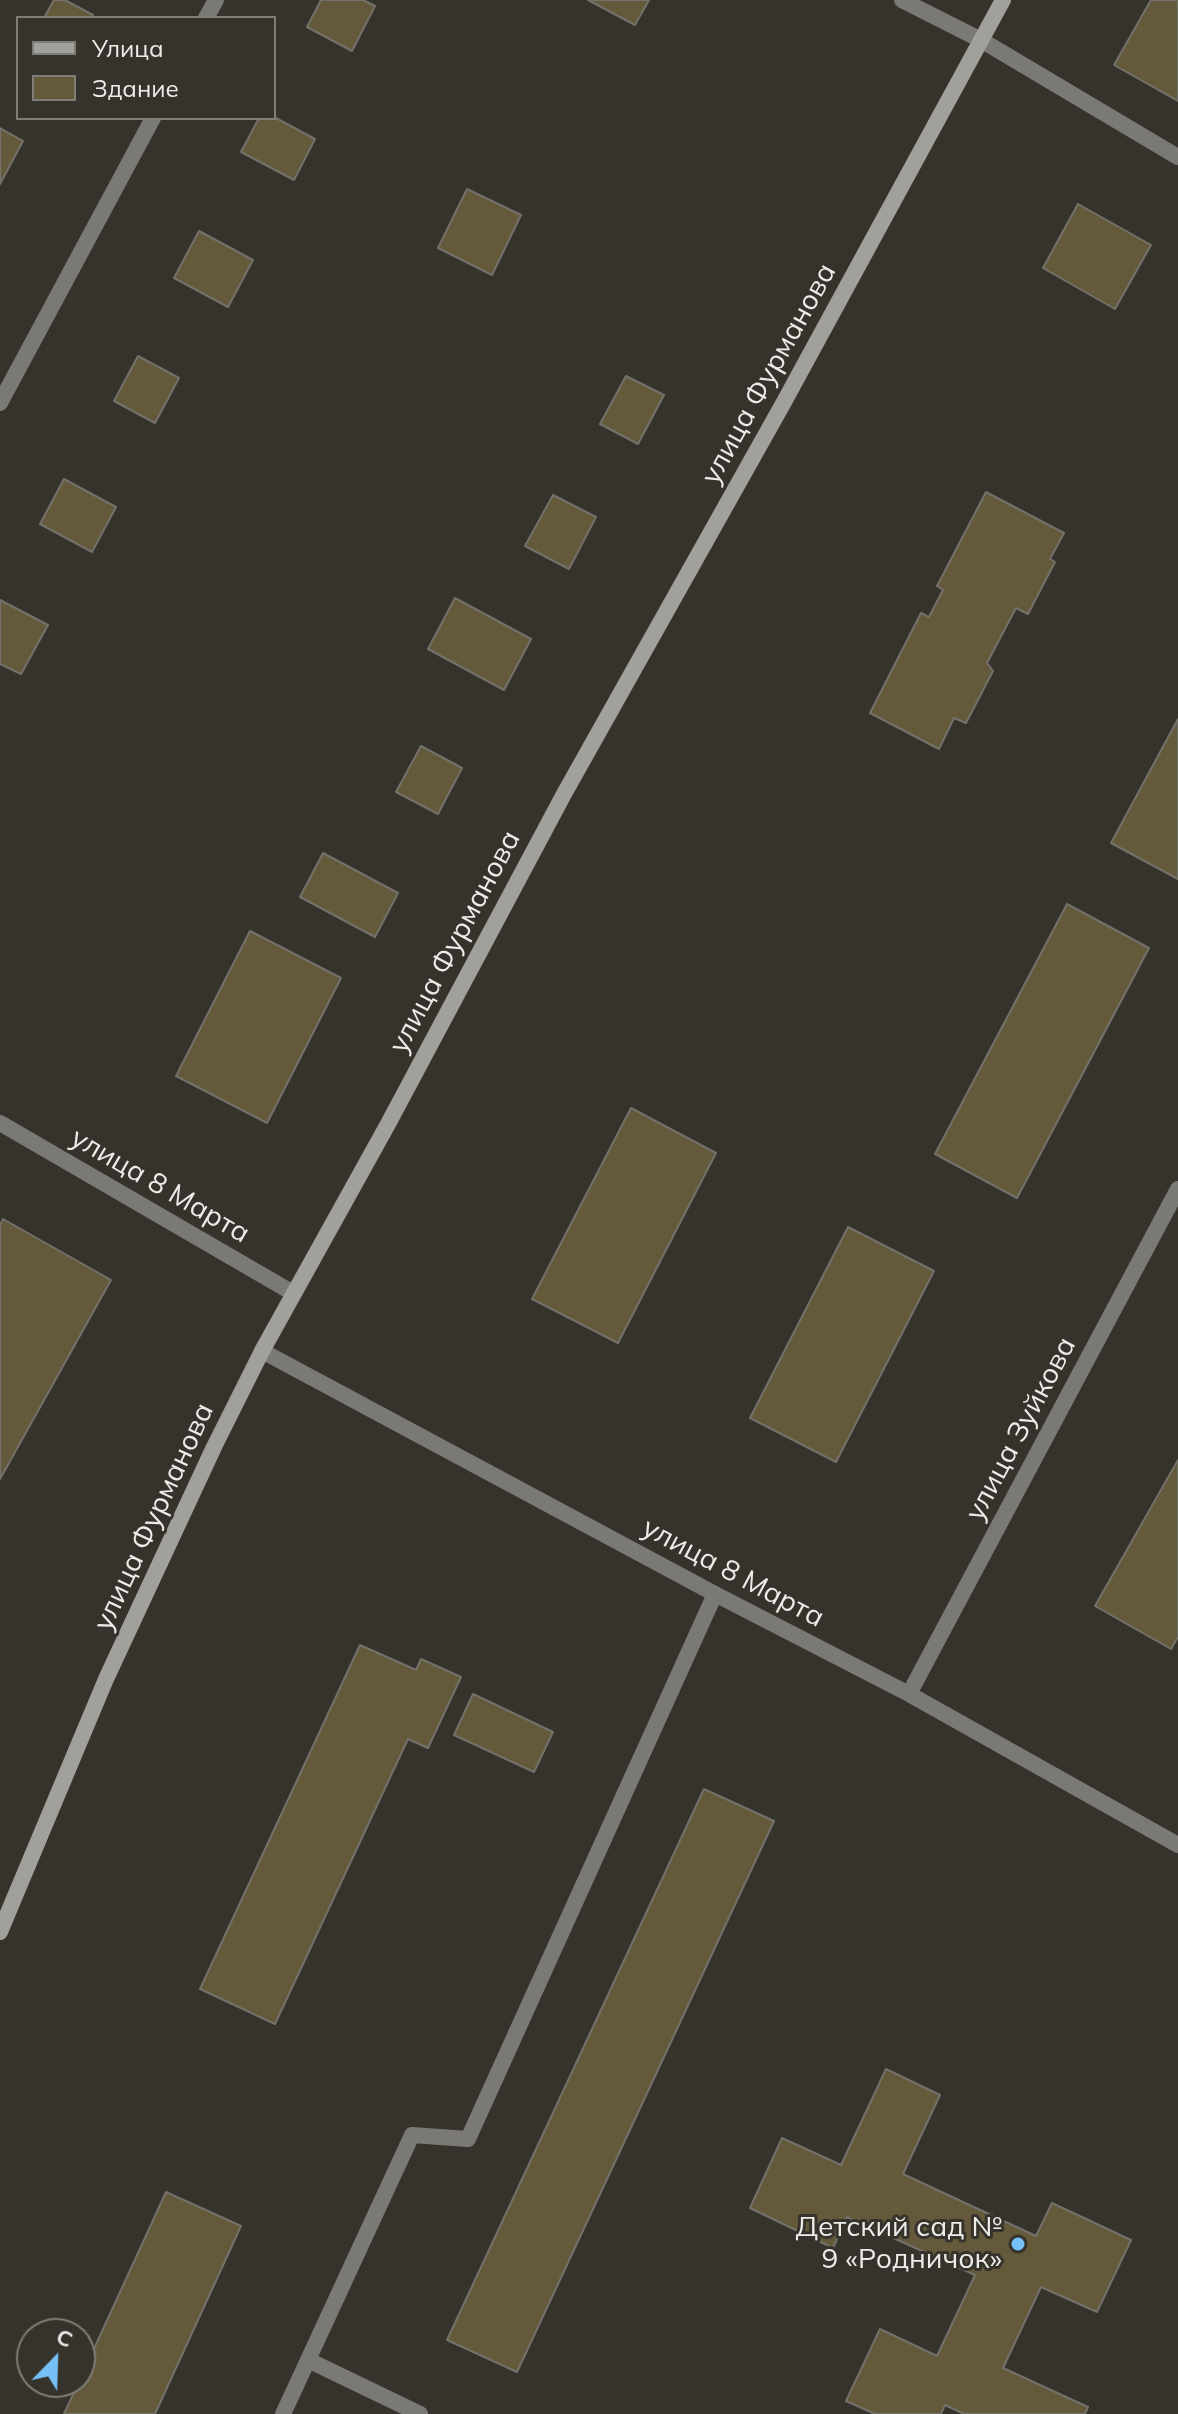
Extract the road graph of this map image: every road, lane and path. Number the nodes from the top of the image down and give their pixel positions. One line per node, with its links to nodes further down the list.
1 (902, 0): 3 (street)
2 (1003, 0): 3 (main road, улица Фурманова)
3 (981, 40): 5 (street); 9 (main road, улица Фурманова)
4 (152, 120): 6 (street)
5 (1178, 157)
6 (0, 403)
7 (0, 1123): 9 (street, улица 8 Марта)
8 (1178, 1189): 12 (street, улица Зуйкова)
9 (293, 1293): 10 (main road, улица Фурманова)
10 (262, 1351): 11 (street, улица 8 Марта); 14 (main road, улица Фурманова)
11 (715, 1594): 12 (street, улица 8 Марта); 15 (street)
12 (909, 1694): 13 (street, улица 8 Марта)
13 (1178, 1845)
14 (0, 1932)
15 (308, 2360): 16 (street); 17 (street)
16 (283, 2414)
17 (420, 2414)

